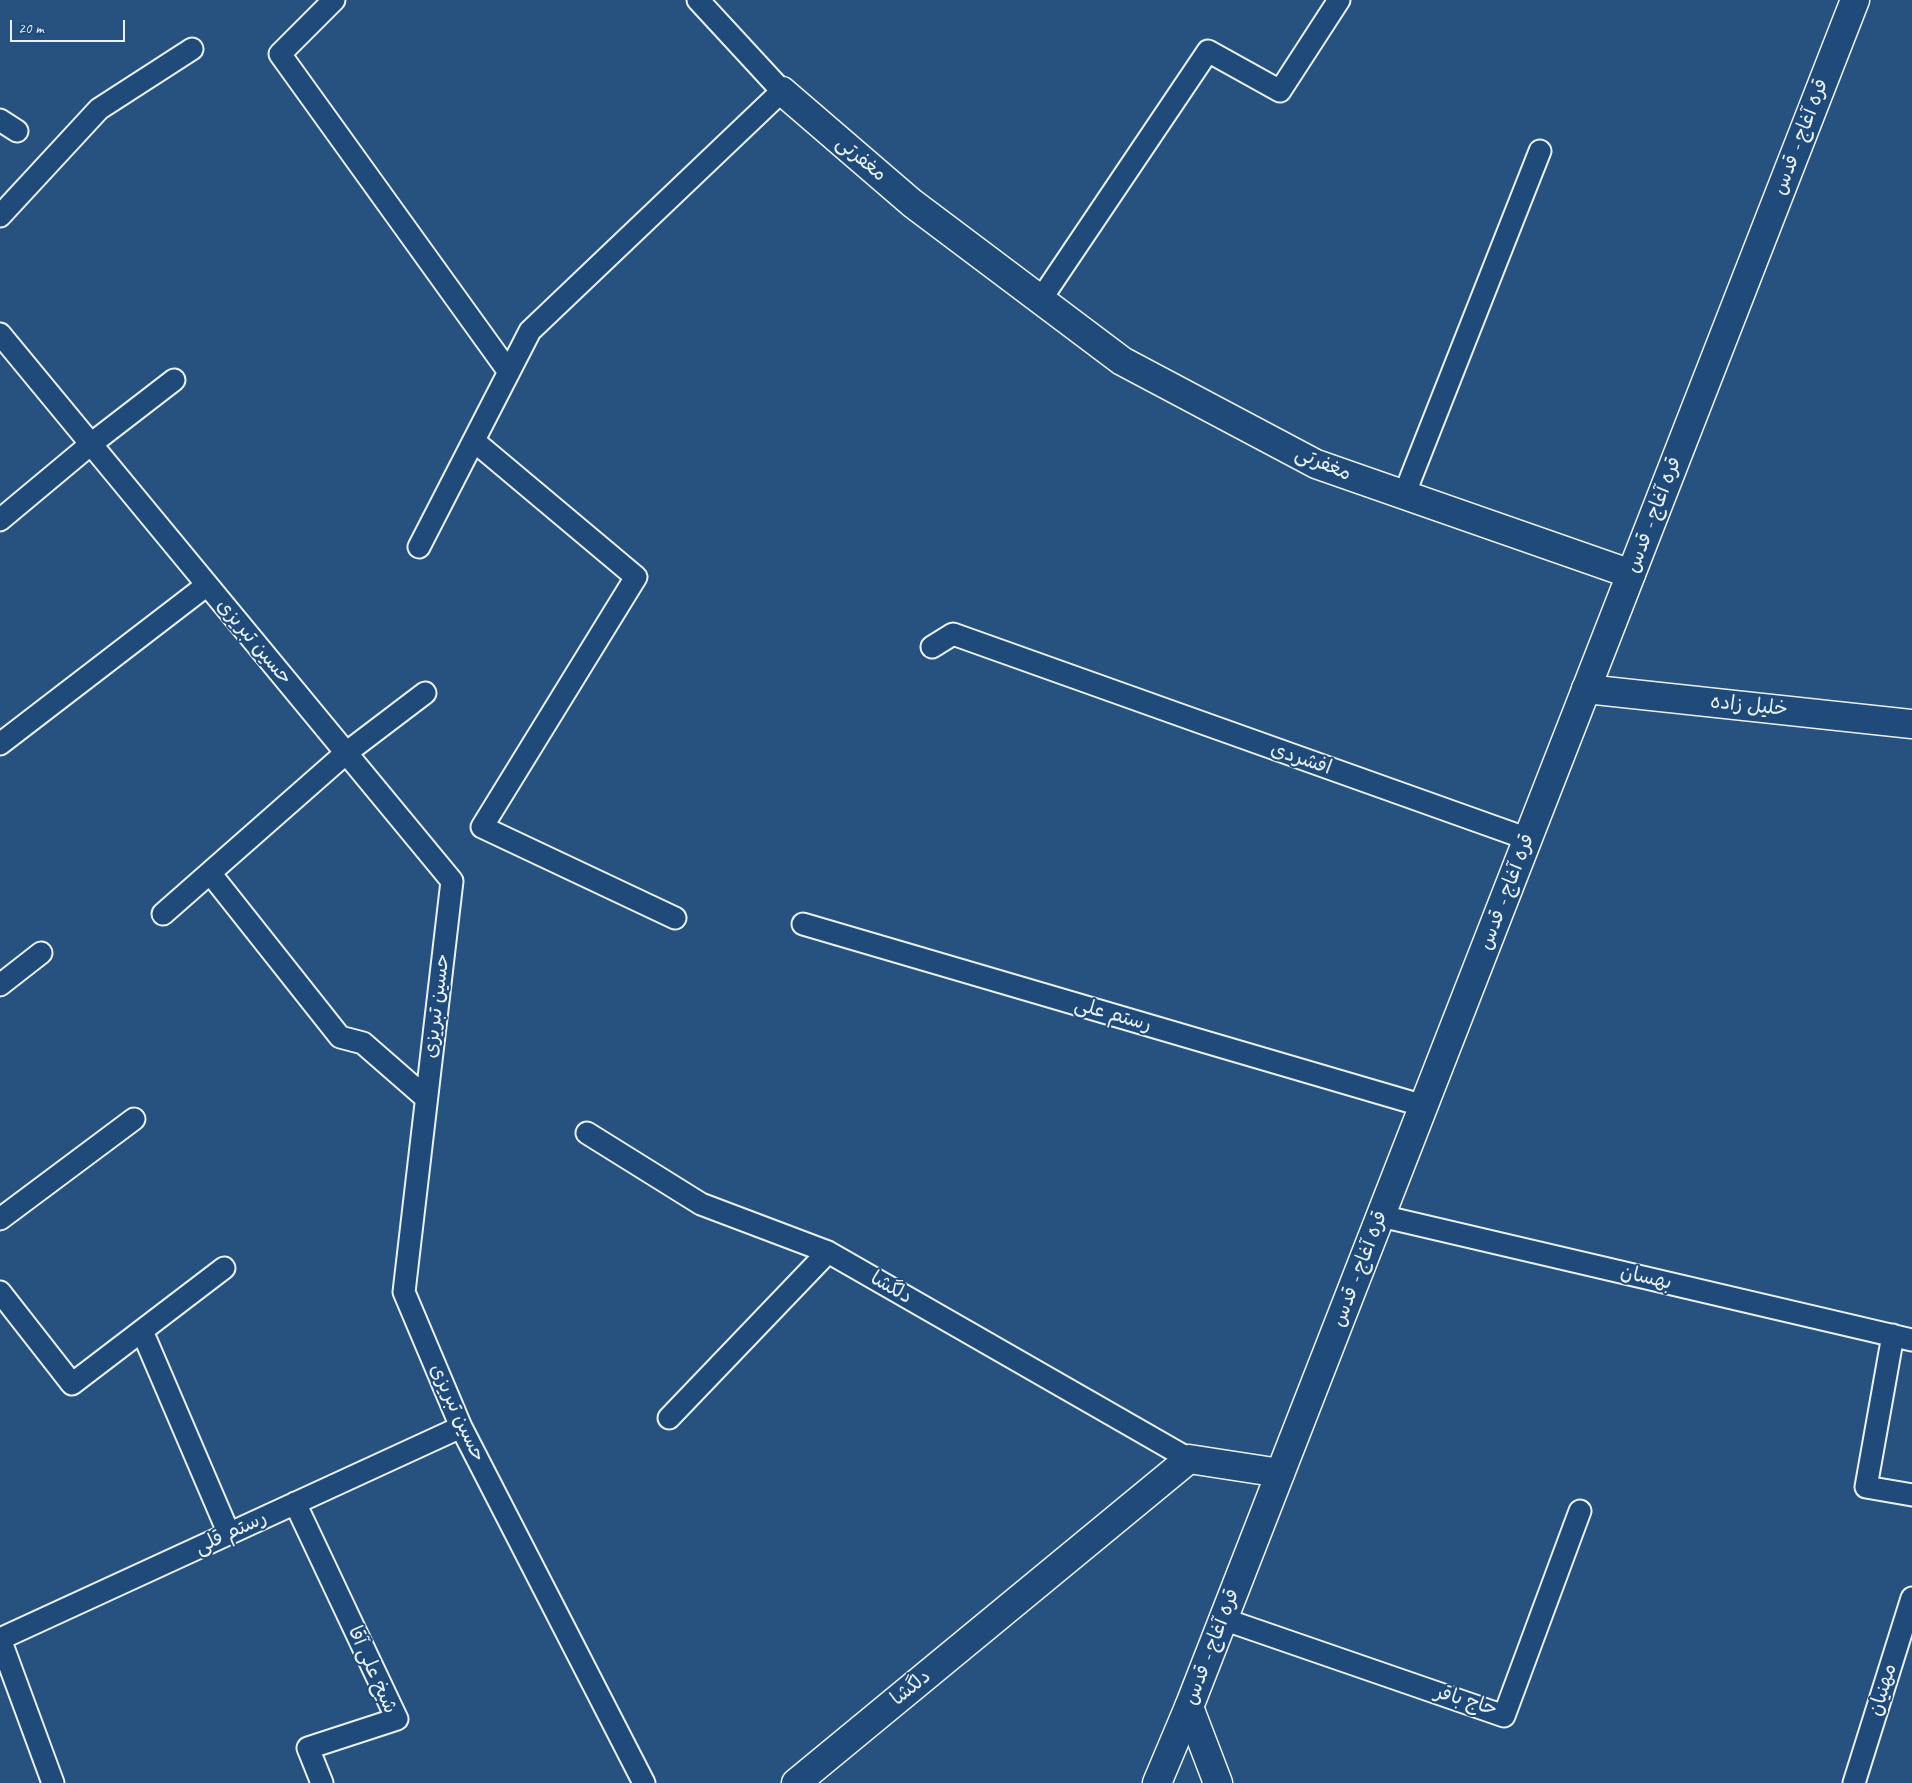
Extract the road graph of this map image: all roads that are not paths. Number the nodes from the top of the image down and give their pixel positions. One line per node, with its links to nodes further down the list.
1 (334, 0): 11 (lane)
2 (698, 0): 6 (lane, مغفرتی)
3 (1339, 0): 9 (lane)
4 (1855, 0): 18 (main road, قره آغاج - قدس)
5 (192, 49): 8 (lane)
6 (782, 91): 9 (main road, مغفرتی); 11 (lane)
7 (1540, 151): 15 (lane)
8 (0, 216)
9 (1041, 300): 15 (main road, مغفرتی)
10 (0, 334): 14 (lane, حسین تبریزی)
11 (509, 372): 13 (lane)
12 (174, 380): 14 (lane)
13 (474, 441): 17 (lane); 29 (lane)
14 (91, 444): 16 (lane); 19 (lane, حسین تبریزی)
15 (1404, 495): 18 (main road, مغفرتی)
16 (0, 520)
17 (420, 547)
18 (1631, 574): 21 (main road, قره آغاج - قدس)
19 (207, 585): 24 (lane); 25 (lane, حسین تبریزی)
20 (932, 647): 26 (lane, افشردی)
21 (1586, 689): 23 (main road, خلیل زاده); 26 (main road, قره آغاج - قدس)
22 (425, 693): 25 (lane)
23 (1912, 724)
24 (0, 744)
25 (346, 753): 27 (lane); 33 (lane, حسین تبریزی)
26 (1528, 839): 34 (main road, قره آغاج - قدس)
27 (210, 873): 28 (lane); 33 (lane)
28 (164, 914)
29 (675, 918)
30 (803, 924): 34 (lane, رستم علی)
31 (42, 953): 32 (lane)
32 (0, 985)
33 (426, 1098): 45 (lane, حسین تبریزی)
34 (1424, 1106): 37 (main road, قره آغاج - قدس)
35 (134, 1119): 38 (lane)
36 (587, 1133): 39 (lane, دلگشا)
37 (1380, 1216): 43 (lane, بهسان); 47 (main road, قره آغاج - قدس)
38 (0, 1219)
39 (828, 1252): 44 (lane); 46 (lane, دلگشا)
40 (224, 1268): 42 (lane)
41 (0, 1292): 42 (lane)
42 (142, 1331): 51 (lane)
43 (1903, 1338): 48 (lane)
44 (669, 1418)
45 (461, 1427): 49 (lane, رستم قلی); 58 (lane, حسین تبریزی)
46 (1189, 1459): 47 (main road, دلگشا); 59 (main road, دلگشا)
47 (1280, 1474): 53 (main road, قره آغاج - قدس)
48 (1912, 1495)
49 (295, 1503): 51 (lane, رستم قلی); 57 (lane, شیخ علی آقا)
50 (1580, 1511): 53 (lane, حاج باقر)
51 (228, 1534): 54 (lane, رستم قلی)
52 (1912, 1598): 62 (lane, مهنیان)
53 (1223, 1619): 55 (main road, قره آغاج - قدس)
54 (0, 1639): 56 (lane)
55 (1189, 1707): 60 (main road, قره آغاج - قدس); 61 (main road)
56 (53, 1783)
57 (322, 1783)
58 (644, 1783)
59 (796, 1783)
60 (1157, 1783)
61 (1218, 1783)
62 (1854, 1783)

